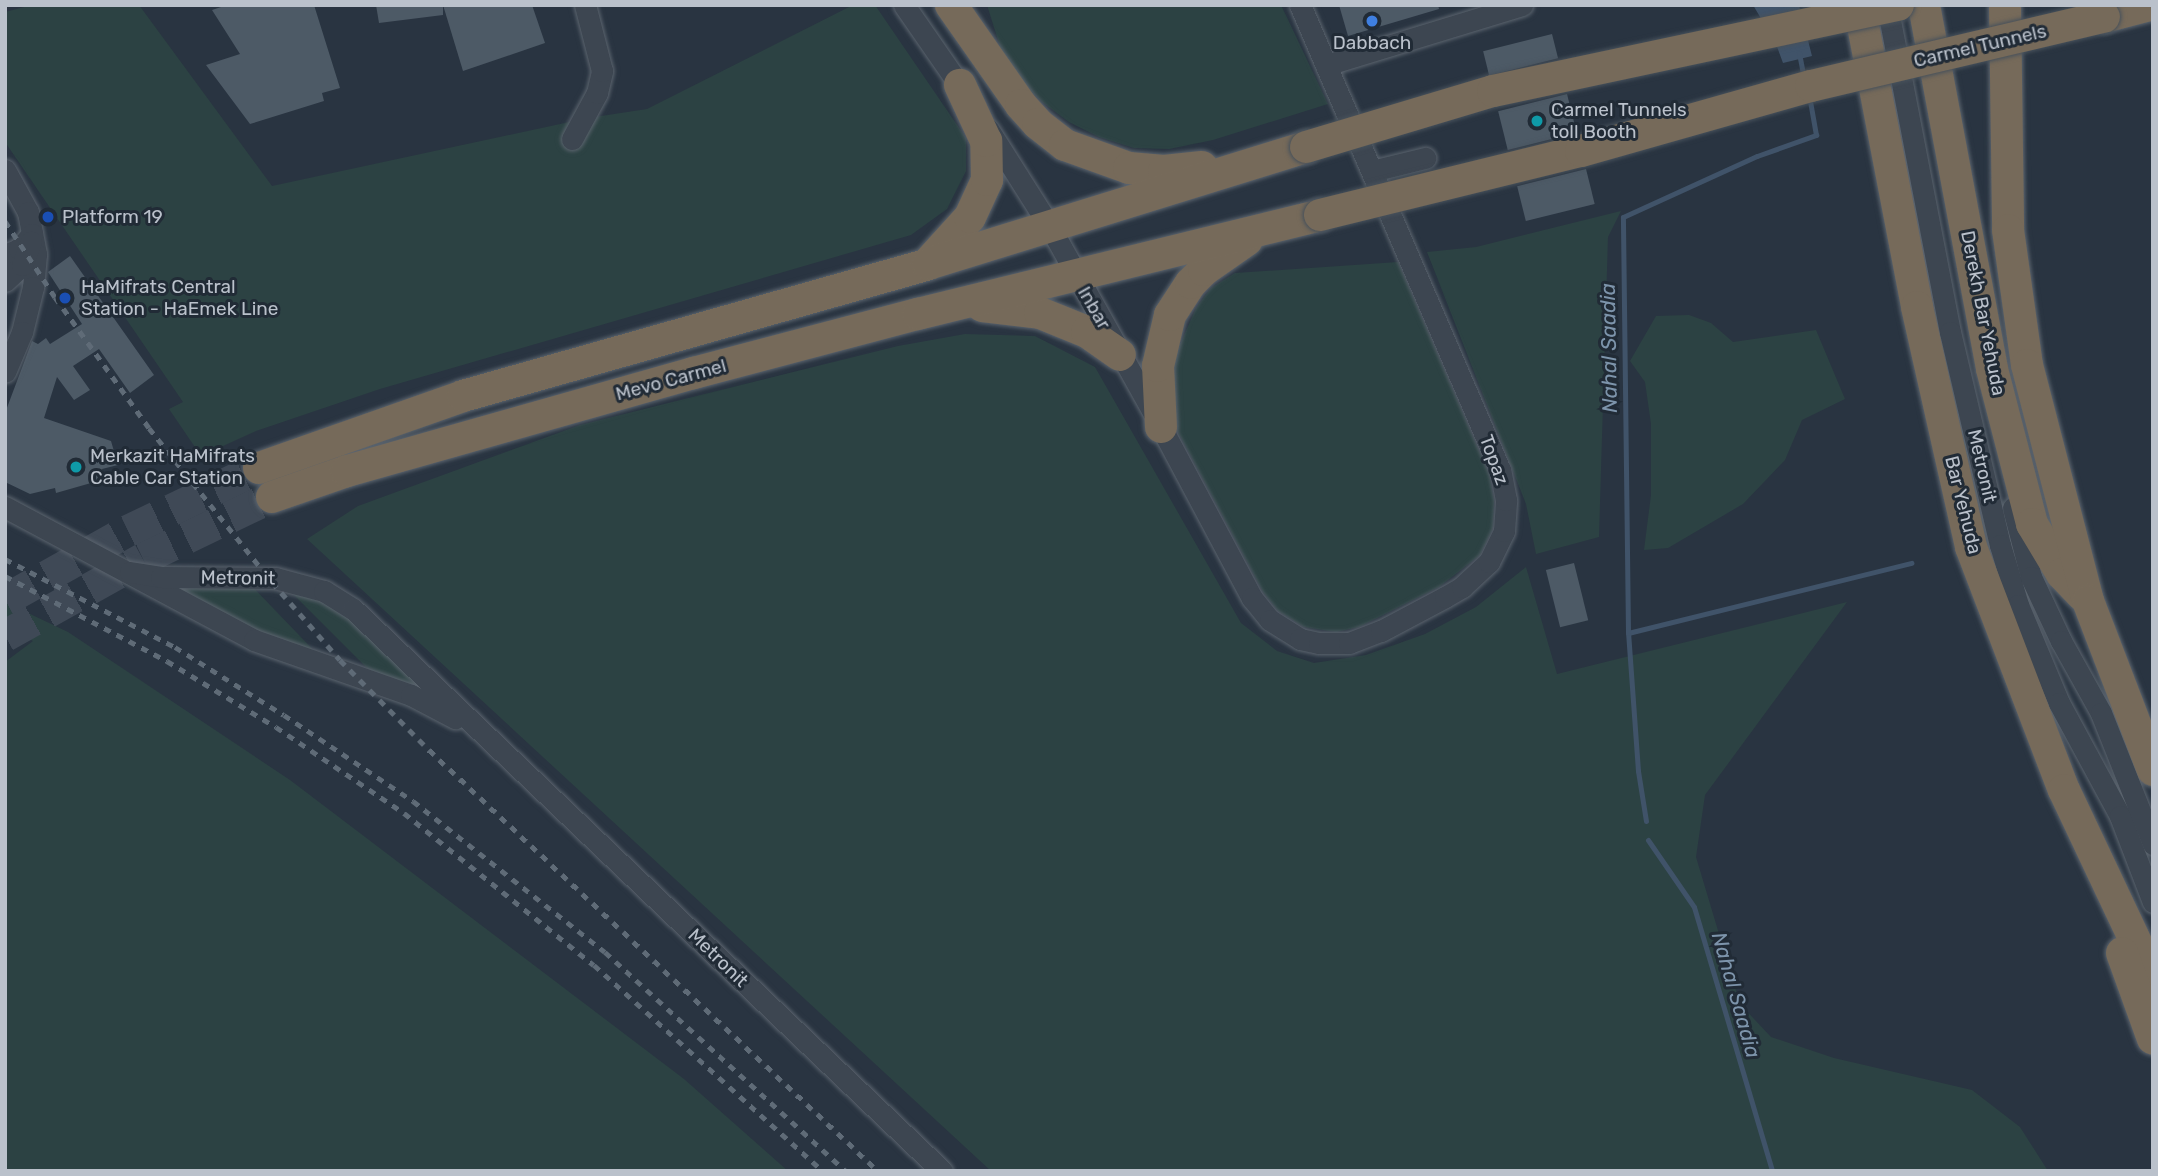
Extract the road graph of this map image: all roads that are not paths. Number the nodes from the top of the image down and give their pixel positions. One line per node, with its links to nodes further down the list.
1 (584, 5): 15 (street)
2 (904, 5): 14 (street, Inbar)
3 (951, 5): 12 (highway)
4 (1300, 5): 13 (street, Topaz)
5 (1522, 5): 13 (street)
6 (1859, 5): 40 (highway, Bar Yehuda)
7 (1887, 5): 42 (street, Metronit)
8 (1898, 5): 17 (highway, bridge)
9 (1924, 5): 30 (highway, Derekh Bar Yehuda)
10 (2005, 5): 37 (highway)
11 (2150, 5): 20 (highway, Carmel Tunnels, bridge)
12 (966, 19): 17 (highway)
13 (1326, 65): 19 (street, Topaz)
14 (960, 85): 21 (street, Inbar); 25 (highway)
15 (572, 139)
16 (1425, 158): 19 (street)
17 (1259, 160): 21 (highway)
18 (5, 170): 23 (street)
19 (1373, 171): 32 (street, Topaz)
20 (1320, 215): 22 (highway, Mevo Carmel)
21 (1050, 227): 25 (highway); 26 (street, Inbar)
22 (1270, 227): 26 (highway, Mevo Carmel); 32 (highway)
23 (33, 233): 24 (street); 27 (street); 31 (street)
24 (5, 256)
25 (928, 264): 33 (highway)
26 (1074, 275): 28 (highway, Mevo Carmel); 29 (street, Inbar)
27 (5, 281)
28 (952, 305): 29 (highway); 34 (highway, Mevo Carmel)
29 (1120, 355): 32 (street, Inbar)
30 (1992, 369): 37 (highway, Derekh Bar Yehuda); 41 (street, Metronit)
31 (5, 372)
32 (1161, 427)
33 (258, 468)
34 (272, 497)
35 (5, 507): 36 (street, Metronit)
36 (130, 572): 38 (street, Metronit); 38 (street, Metronit)
37 (2088, 601): 39 (highway)
38 (494, 745): 45 (street, Metronit)
39 (2153, 769)
40 (2064, 790): 43 (highway, Bar Yehuda); 44 (highway)
41 (2153, 844)
42 (2153, 902)
43 (2153, 978)
44 (2153, 1039)
45 (942, 1171)

